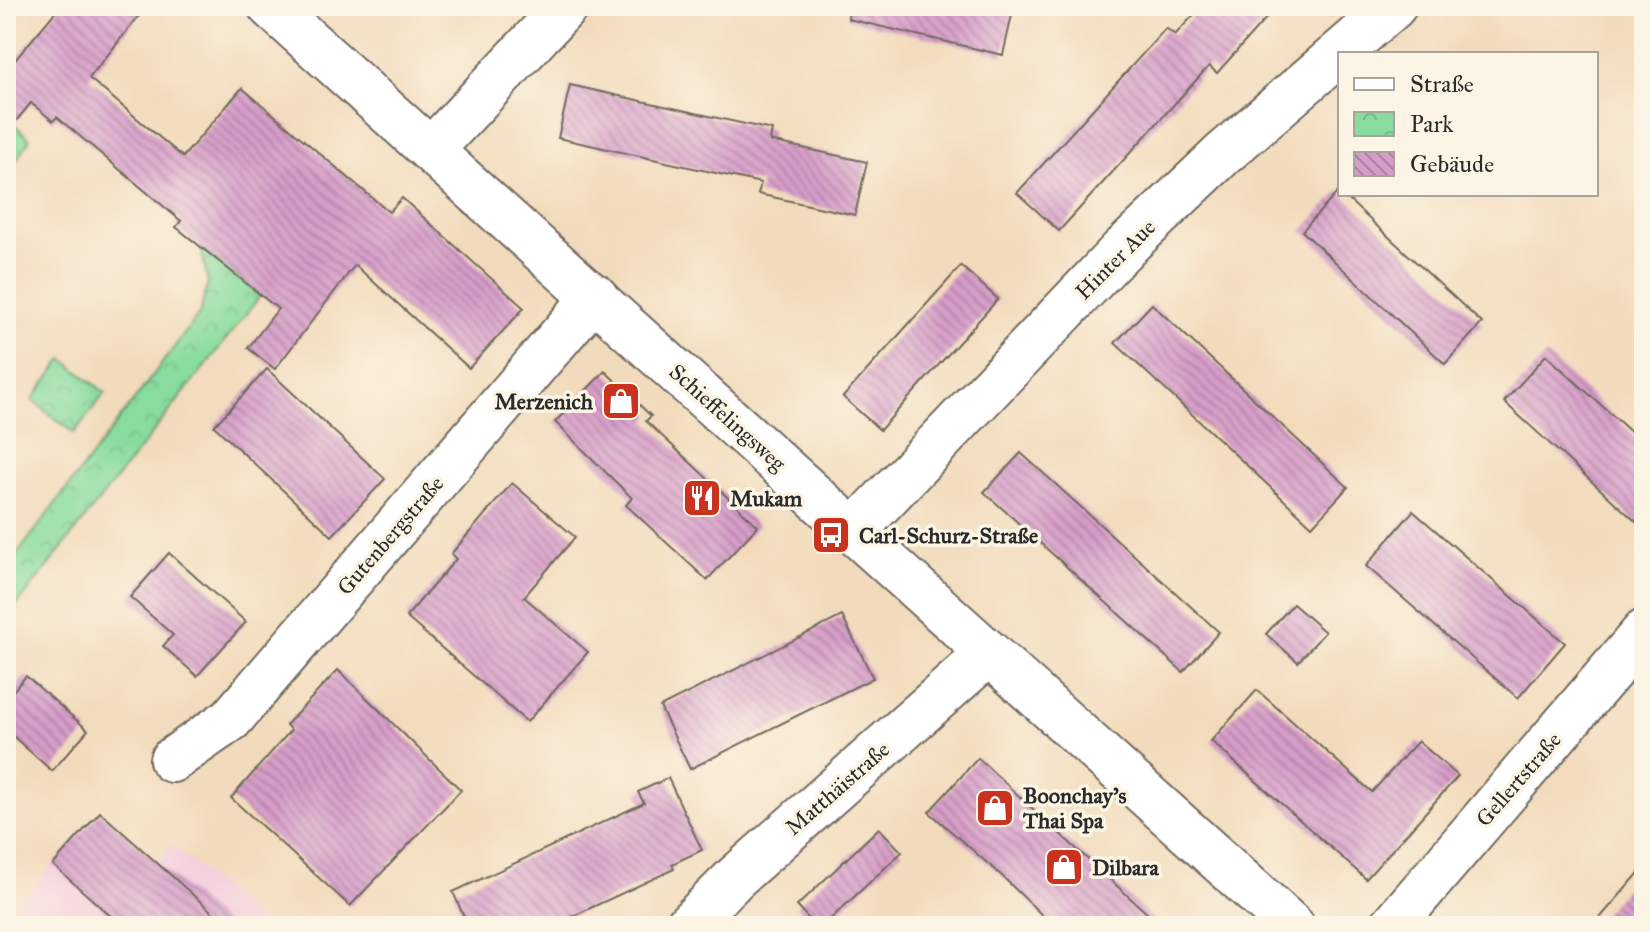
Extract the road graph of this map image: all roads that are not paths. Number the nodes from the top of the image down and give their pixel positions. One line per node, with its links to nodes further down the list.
1 (270, 6): 6 (street, Schieffelingsweg)
2 (566, 6): 6 (street)
3 (1394, 6): 4 (street, Hinter Aue)
4 (1341, 52)
5 (1338, 54): 8 (street, Hinter Aue)
6 (432, 149): 7 (street, Schieffelingsweg)
7 (595, 296): 8 (street, Schieffelingsweg); 11 (street, Gutenbergstraße)
8 (854, 531): 10 (street, Schieffelingsweg)
9 (1644, 632): 14 (street, Gellertstraße)
10 (989, 653): 12 (street, Matthäistraße); 13 (street, Schieffelingsweg)
11 (172, 760)
12 (687, 926)
13 (1292, 926)
14 (1392, 926)

